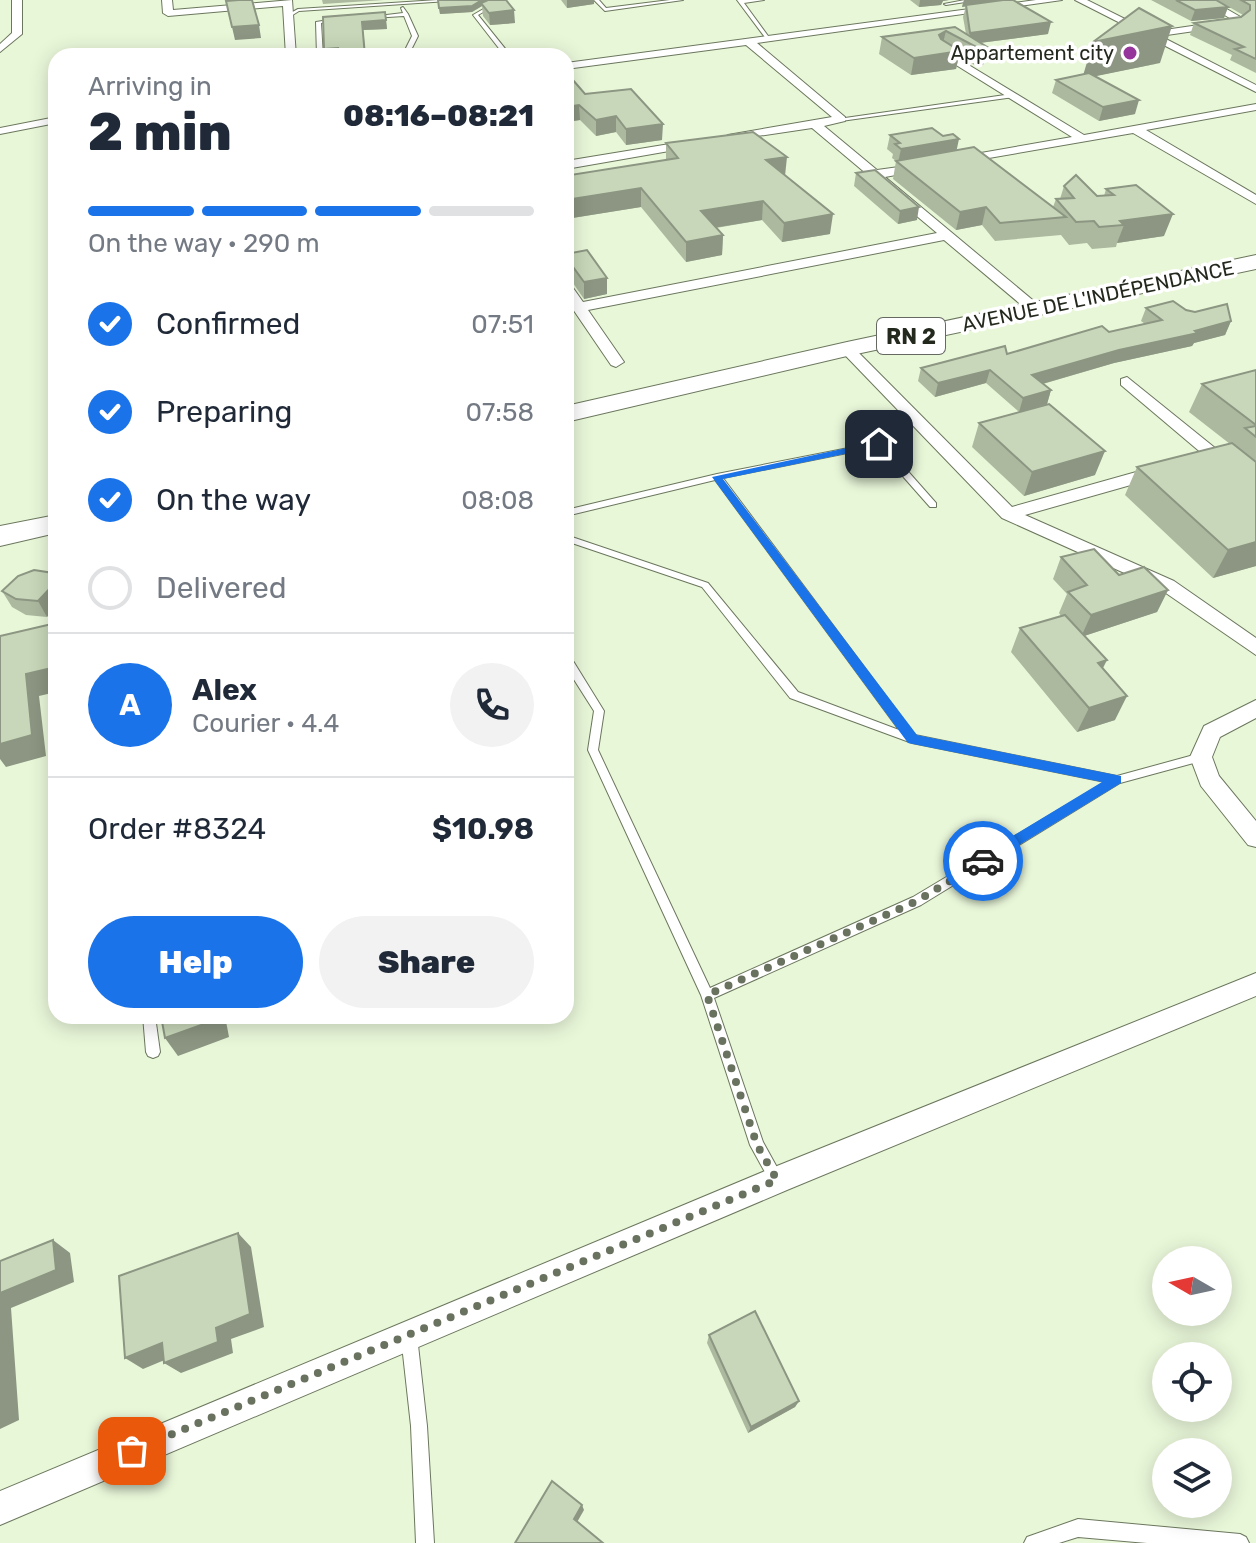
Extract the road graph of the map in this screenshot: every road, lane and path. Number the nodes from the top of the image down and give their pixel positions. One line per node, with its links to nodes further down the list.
1 (17, 0): 34 (street)
2 (167, 0): 15 (street)
3 (322, 0): 21 (lane)
4 (458, 0): 16 (lane)
5 (503, 0): 33 (lane)
6 (596, 0): 7 (lane)
7 (681, 0)
8 (762, 0): 14 (lane)
9 (937, 0): 20 (lane)
10 (976, 0): 20 (lane)
11 (1057, 0): 22 (street)
12 (1110, 0): 17 (street)
13 (1204, 0): 27 (street)
14 (741, 1): 28 (lane)
15 (287, 2): 24 (street)
16 (408, 2): 19 (lane)
17 (1083, 2): 27 (street)
18 (362, 3): 19 (lane); 21 (lane)
19 (401, 4): 23 (lane)
20 (946, 4): 22 (lane)
21 (326, 9): 24 (lane)
22 (963, 13): 28 (street)
23 (406, 14): 25 (lane); 32 (lane)
24 (289, 15): 30 (street)
25 (362, 18)
26 (347, 19): 31 (lane)
27 (1150, 35): 37 (street)
28 (769, 39): 29 (street)
29 (749, 42): 36 (street); 41 (street)
30 (291, 48)
31 (320, 48)
32 (409, 48)
33 (502, 48)
34 (0, 49)
35 (944, 53): 38 (street)
36 (574, 65)
37 (1256, 89)
38 (1012, 96): 41 (lane); 47 (street)
39 (1256, 107): 40 (street)
40 (1232, 111): 43 (street); 45 (street)
41 (841, 119): 44 (street)
42 (48, 122): 46 (street)
43 (1256, 124)
44 (816, 125): 48 (street); 49 (street)
45 (1135, 129): 47 (street); 50 (street)
46 (0, 131)
47 (1083, 139): 49 (street)
48 (574, 164)
49 (878, 174): 51 (street)
50 (1256, 200)
51 (948, 235): 54 (street); 55 (street)
52 (1256, 262): 55 (main road, AVENUE DE L'INDÉPENDANCE / RN 2)
53 (574, 300): 54 (street)
54 (579, 307): 57 (street)
55 (1036, 310): 56 (main road, AVENUE DE L'INDÉPENDANCE / RN 2)
56 (847, 349): 59 (main road, AVENUE DE L'INDÉPENDANCE / RN 2); 65 (street)
57 (616, 362)
58 (1127, 382): 62 (street)
59 (574, 412)
60 (1171, 468): 65 (street)
61 (717, 477): 63 (lane); 64 (lane); 72 (lane)
62 (1256, 490)
63 (933, 505)
64 (574, 511)
65 (1008, 514): 69 (street)
66 (48, 526): 67 (main road)
67 (0, 536)
68 (574, 541): 72 (lane)
69 (1256, 648)
70 (574, 676): 77 (lane)
71 (1256, 708): 73 (street)
72 (913, 739): 74 (lane)
73 (1201, 757): 74 (lane); 75 (street)
74 (1117, 780): 77 (lane)
75 (1256, 838)
76 (1256, 984): 80 (street)
77 (707, 995): 80 (lane)
78 (150, 1024): 79 (lane)
79 (153, 1052)
80 (777, 1180): 81 (street)
81 (409, 1336): 82 (street); 83 (lane)
82 (0, 1508)
83 (425, 1543)
84 (1033, 1543): 85 (lane)
85 (1240, 1543)

